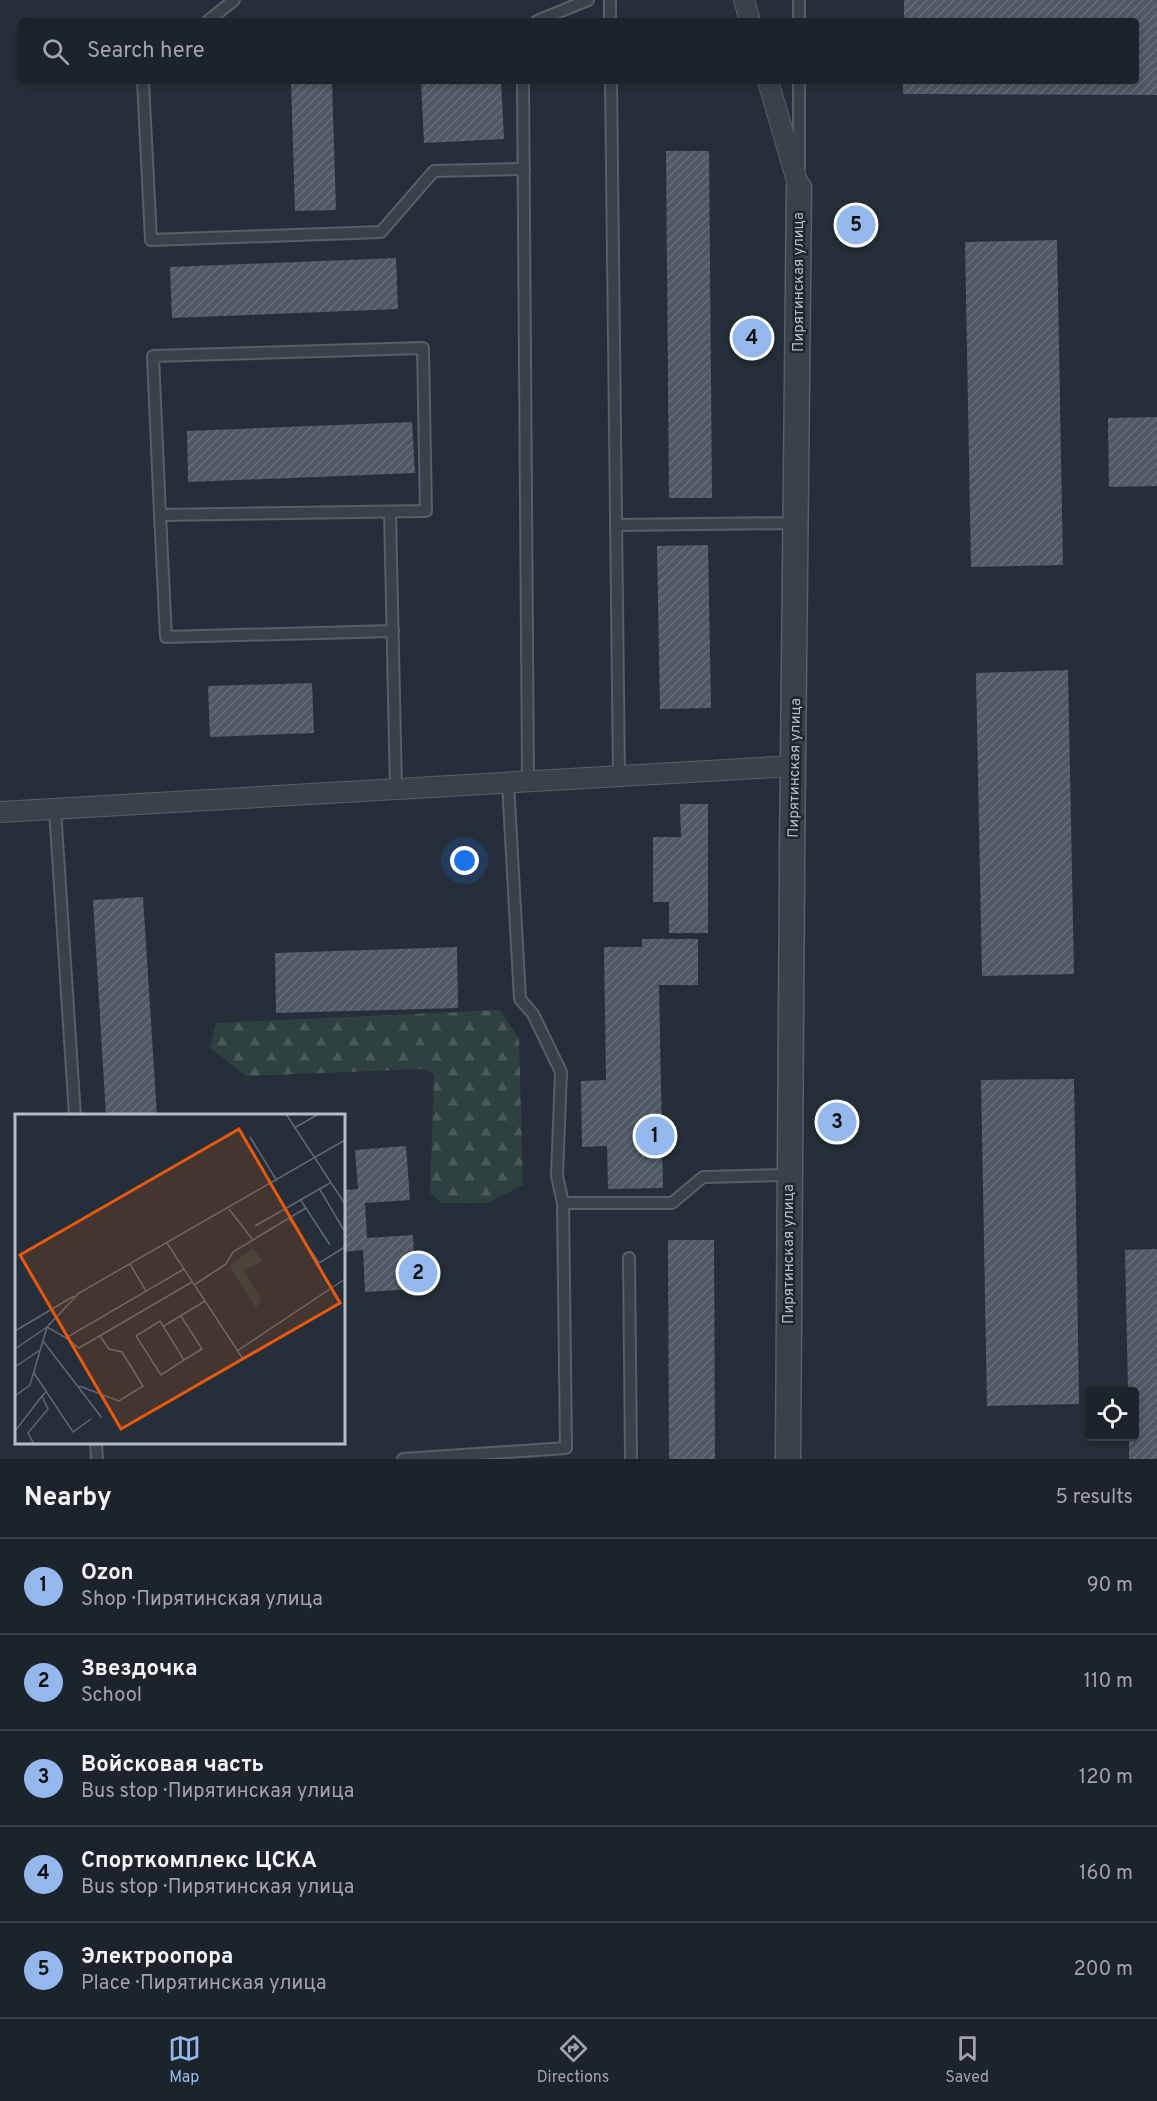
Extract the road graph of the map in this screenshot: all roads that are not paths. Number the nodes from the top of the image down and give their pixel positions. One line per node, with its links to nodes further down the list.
1 (234, 0): 6 (lane)
2 (588, 0): 7 (lane)
3 (610, 0): 8 (lane)
4 (744, 0): 9 (street)
5 (799, 0): 10 (lane)
6 (212, 18)
7 (544, 18)
8 (610, 18)
9 (749, 18)
10 (799, 18)
11 (143, 84): 16 (lane)
12 (523, 84): 16 (lane)
13 (611, 84): 21 (lane)
14 (769, 84): 17 (street, Пирятинская улица)
15 (799, 84): 17 (lane)
16 (524, 169): 25 (lane)
17 (799, 188): 20 (street, Пирятинская улица)
18 (390, 512): 19 (lane); 19 (lane); 22 (lane)
19 (160, 516): 22 (lane)
20 (796, 523): 21 (lane); 23 (street, Пирятинская улица)
21 (616, 525): 24 (lane)
22 (393, 631): 27 (lane)
23 (794, 766): 24 (street); 31 (street, Пирятинская улица)
24 (619, 776): 25 (street)
25 (528, 782): 26 (street)
26 (508, 783): 27 (street); 32 (lane)
27 (396, 790): 28 (street)
28 (55, 809): 29 (street); 30 (lane)
29 (0, 813)
30 (75, 1114)
31 (788, 1175): 32 (lane); 39 (street, Пирятинская улица)
32 (563, 1203): 35 (lane)
33 (629, 1258): 38 (lane)
34 (96, 1444): 36 (lane)
35 (566, 1454): 37 (lane)
36 (97, 1459)
37 (403, 1459)
38 (631, 1459)
39 (788, 1459)

